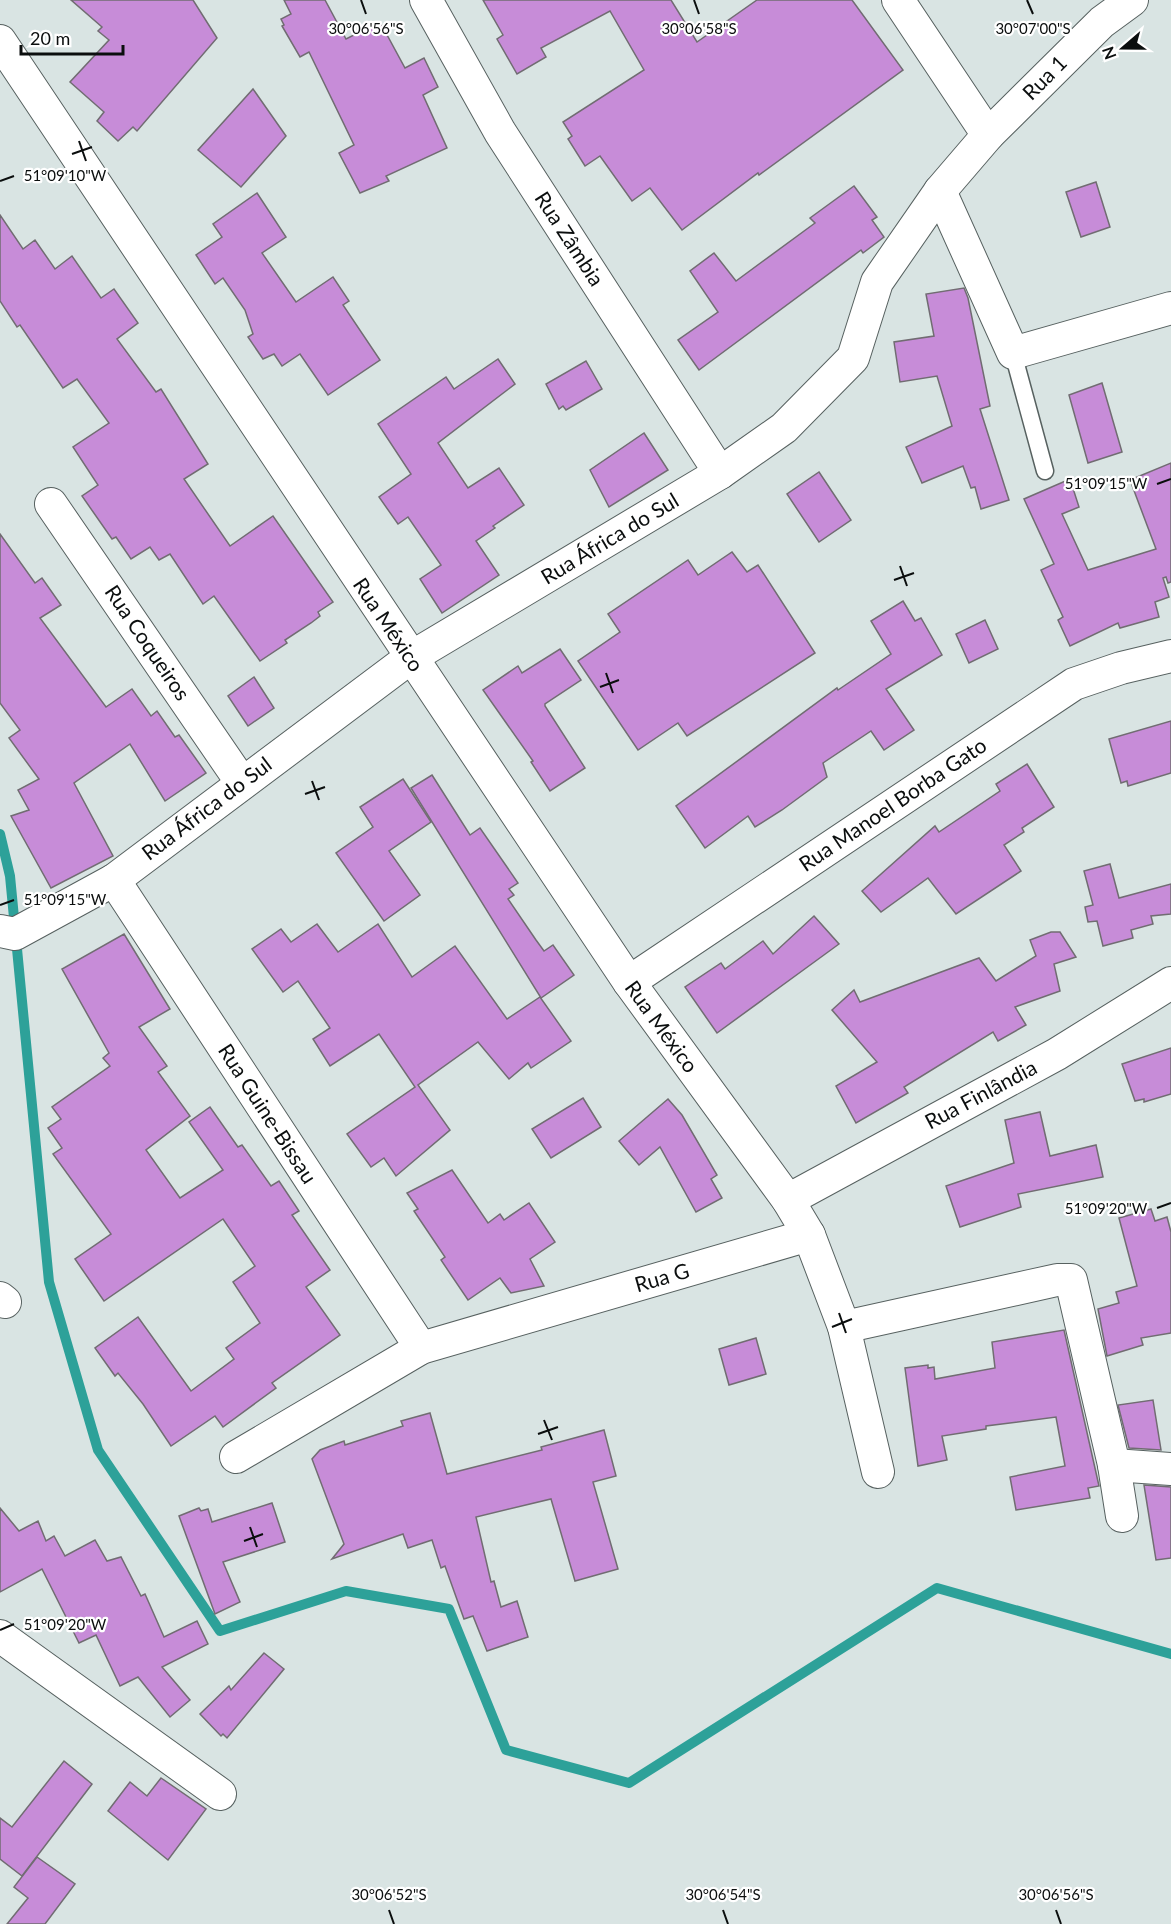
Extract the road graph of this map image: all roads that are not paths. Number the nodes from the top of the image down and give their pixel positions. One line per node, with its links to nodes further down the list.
1 (426, 0): 10 (street, Rua Zâmbia)
2 (898, 0): 5 (street)
3 (1132, 0): 5 (street, Rua 1)
4 (0, 41): 13 (street, Rua México)
5 (988, 135): 6 (street, Rua África do Sul)
6 (940, 191): 8 (street); 10 (street, Rua África do Sul)
7 (1171, 308): 8 (street)
8 (1012, 353): 9 (lane)
9 (1045, 471)
10 (720, 473): 13 (street, Rua África do Sul)
11 (51, 504): 14 (street, Rua Coqueiros)
12 (1171, 656): 17 (street, Rua Manoel Borba Gato)
13 (410, 658): 14 (street, Rua África do Sul); 17 (street, Rua México)
14 (242, 783): 15 (street, Rua África do Sul)
15 (114, 880): 16 (street, Rua África do Sul); 22 (street, Rua Guine-Bissau)
16 (5, 938)
17 (628, 982): 19 (street, Rua México)
18 (1171, 983): 19 (street, Rua Finlândia)
19 (788, 1200): 20 (street, Rua México)
20 (809, 1235): 21 (street); 22 (street, Rua G)
21 (844, 1327): 24 (street); 26 (street)
22 (421, 1348): 23 (street, Rua G)
23 (236, 1457)
24 (1114, 1465): 25 (street); 27 (street)
25 (1171, 1469)
26 (878, 1472)
27 (1122, 1516)
28 (0, 1636): 29 (street)
29 (220, 1794)

